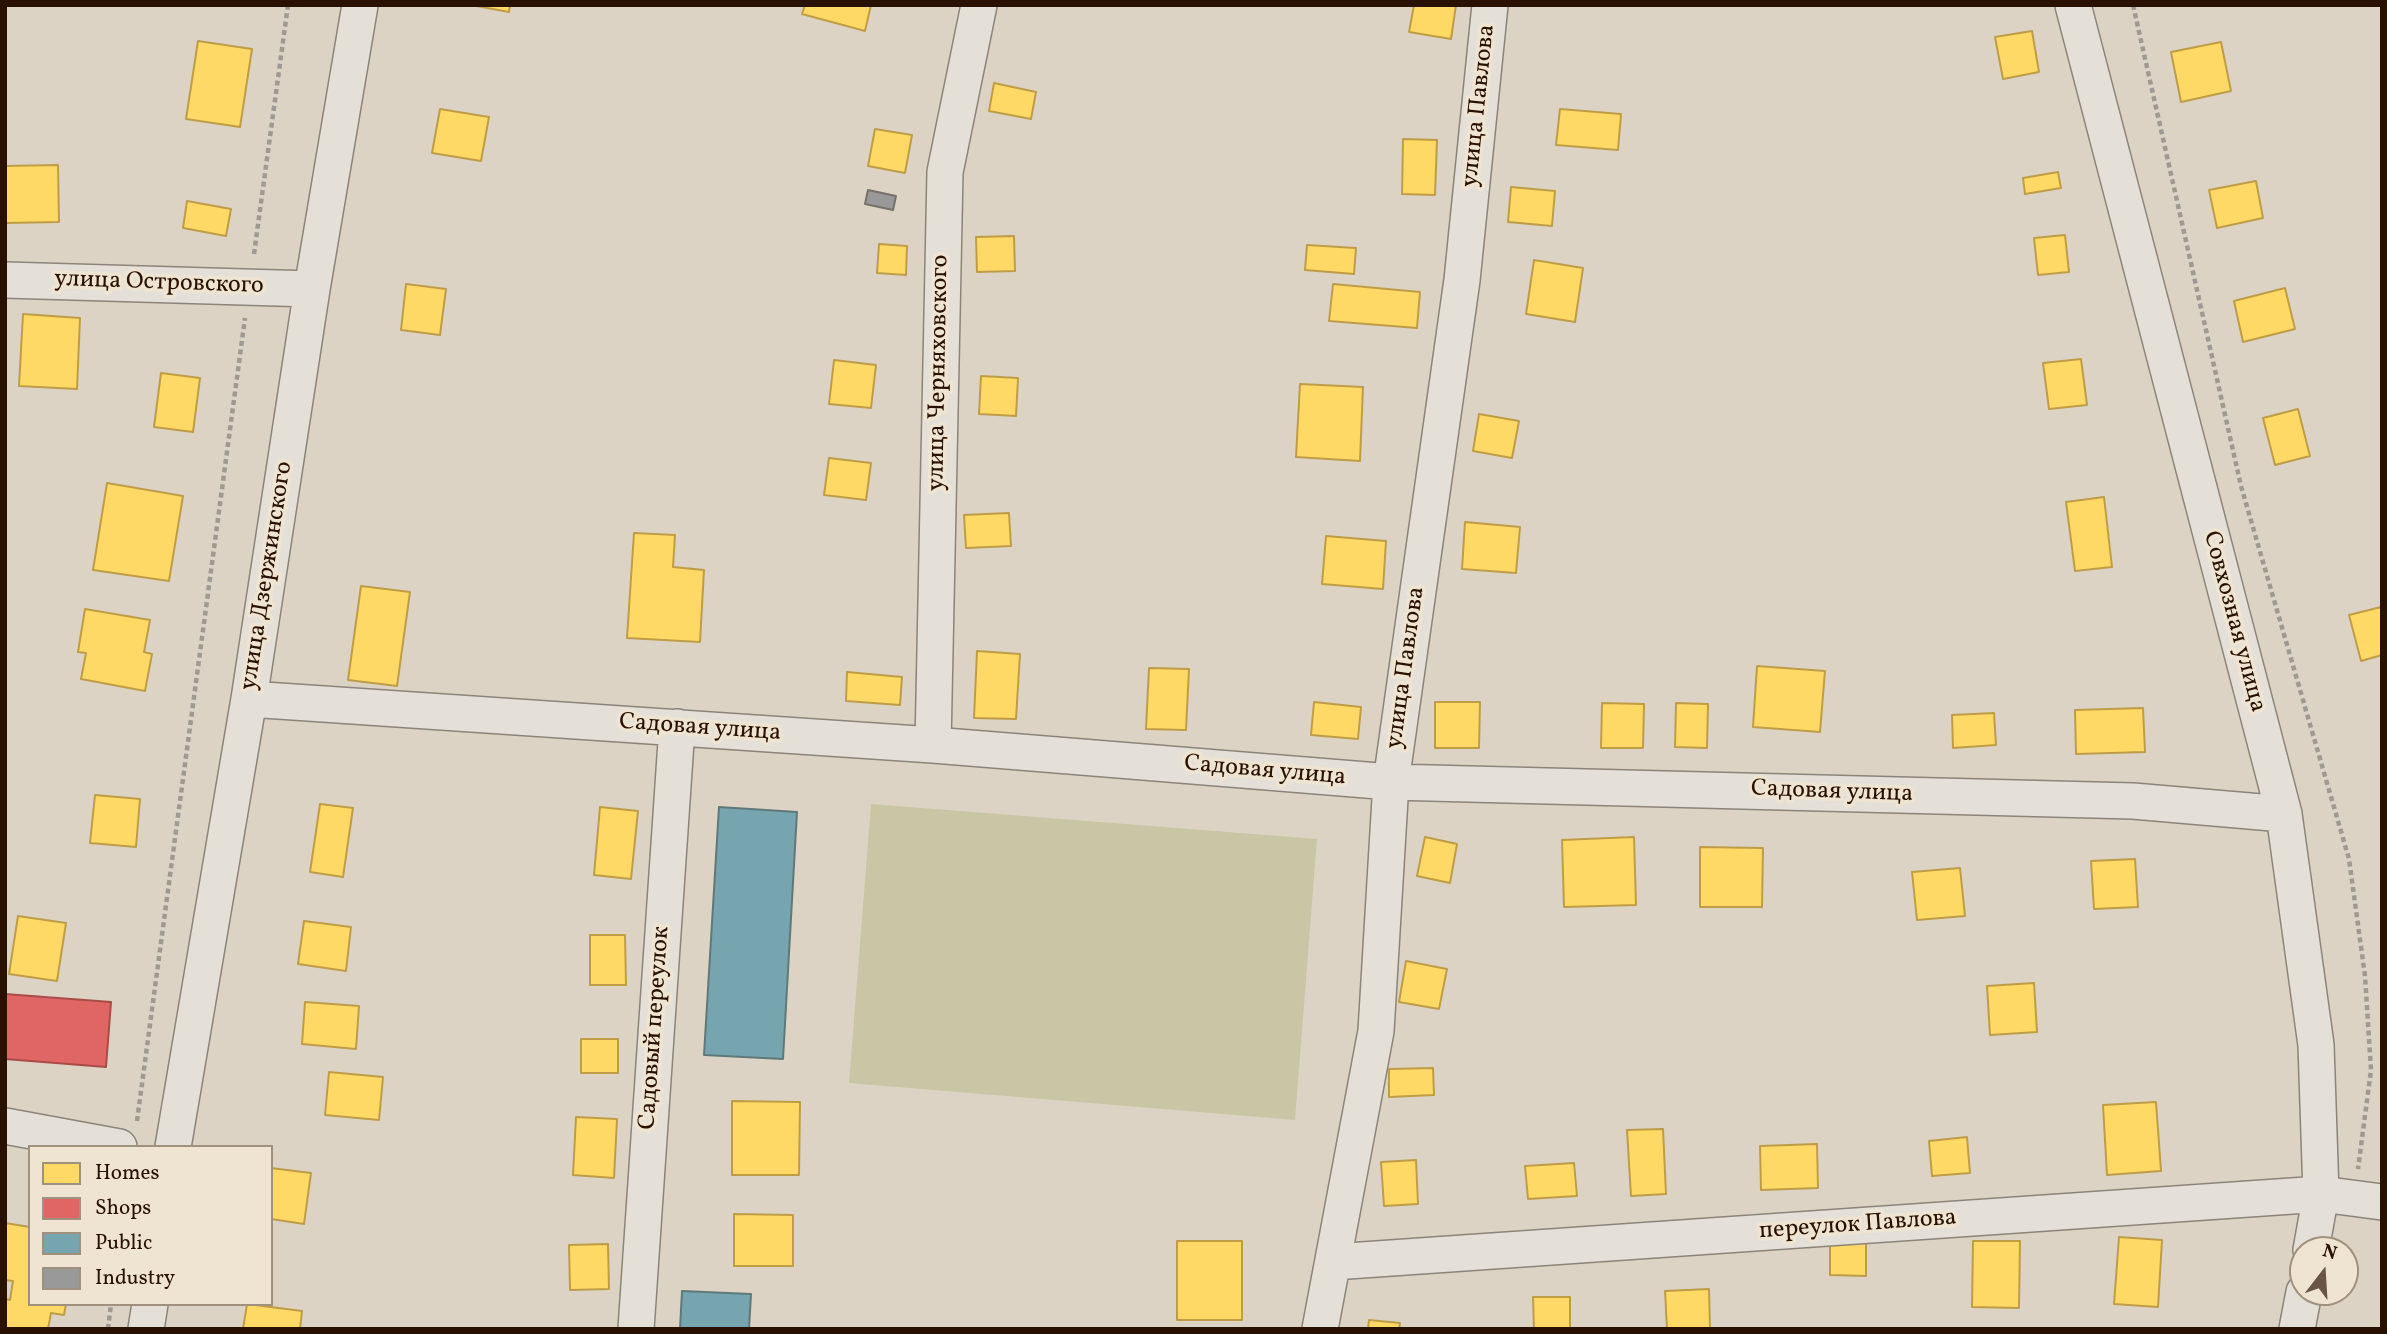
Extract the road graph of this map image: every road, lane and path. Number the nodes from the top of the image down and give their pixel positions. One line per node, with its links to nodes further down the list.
1 (289, 5): 8 (path)
2 (360, 5): 9 (street, улица Дзержинского)
3 (979, 5): 12 (street, улица Черняховского)
4 (1490, 5): 13 (street, улица Павлова)
5 (2073, 5): 14 (street, Совхозная улица)
6 (2133, 5): 18 (path)
7 (5, 279): 8 (street, улица Островского)
8 (249, 287): 9 (street, улица Островского); 16 (path)
9 (312, 289): 10 (street, улица Дзержинского)
10 (248, 699): 11 (street, Садовая улица); 17 (street, улица Дзержинского)
11 (677, 727): 12 (street, Садовая улица); 26 (street, Садовый переулок)
12 (933, 745): 13 (street, Садовая улица)
13 (1391, 782): 14 (street, Садовая улица); 20 (street, улица Павлова)
14 (2284, 814): 18 (street, Совхозная улица)
15 (5, 1126): 16 (street)
16 (127, 1140)
17 (173, 1145)
18 (2353, 1198): 19 (street, Совхозная улица); 20 (street, переулок Павлова)
19 (2322, 1236)
20 (1333, 1262): 27 (street, улица Павлова)
21 (111, 1306): 24 (path)
22 (150, 1306): 25 (street)
23 (2301, 1306): 28 (street)
24 (108, 1329)
25 (146, 1329)
26 (636, 1329)
27 (1320, 1329)
28 (2297, 1329)

